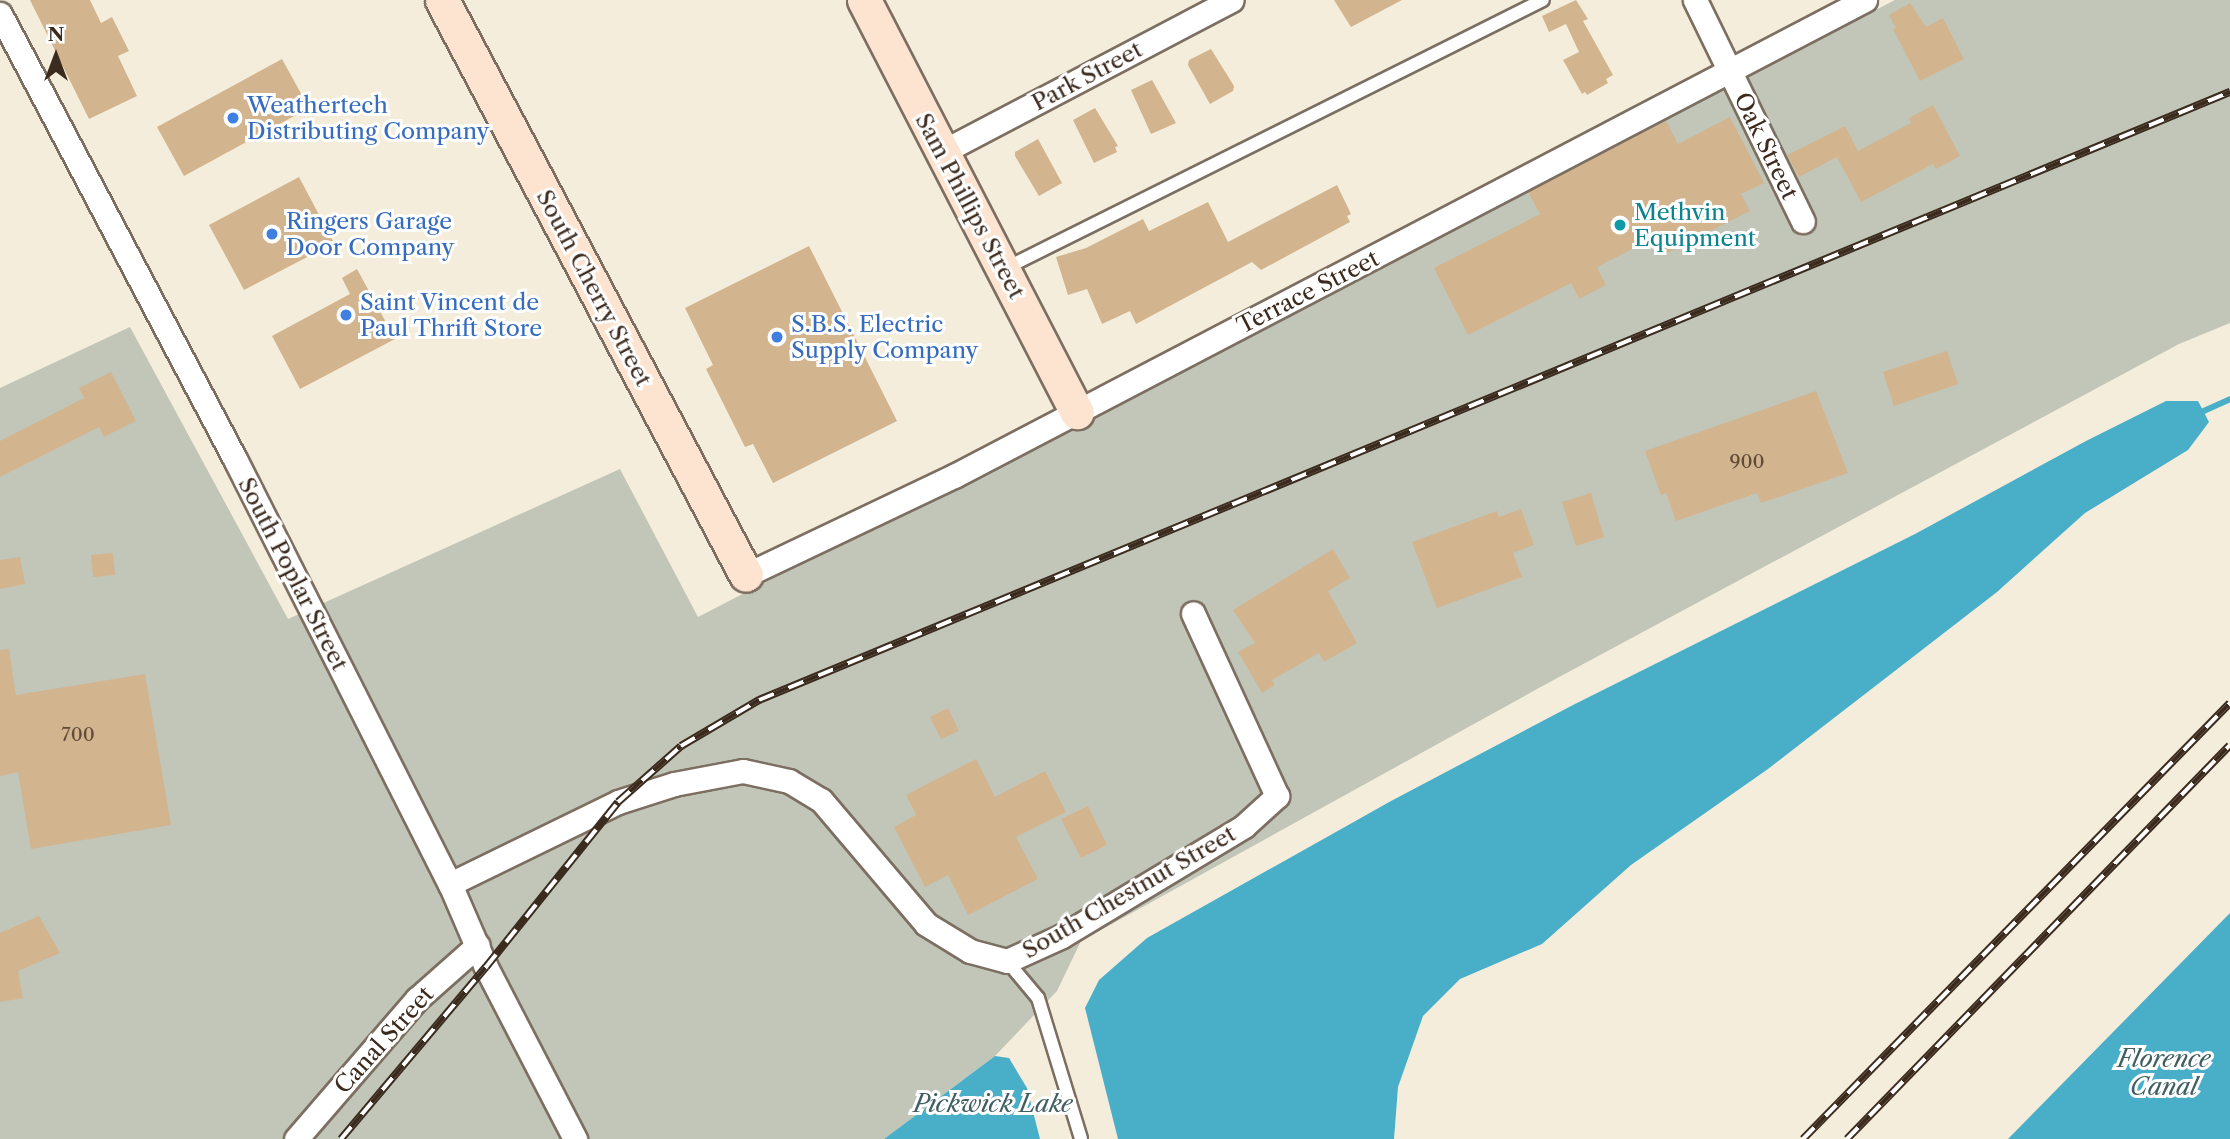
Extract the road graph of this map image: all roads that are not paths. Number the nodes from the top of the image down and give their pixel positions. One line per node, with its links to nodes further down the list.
1 (442, 0): 13 (street, South Cherry Street)
2 (864, 0): 9 (street, Sam Phillips Street)
3 (1231, 0): 9 (street, Park Street)
4 (1543, 0): 11 (lane)
5 (1695, 0): 8 (street, Oak Street)
6 (1865, 0): 8 (street, Terrace Street)
7 (0, 14): 15 (street, South Poplar Street)
8 (1728, 70): 10 (street, Oak Street); 12 (street, Terrace Street)
9 (942, 152): 11 (street, Sam Phillips Street)
10 (1802, 221)
11 (1003, 269): 12 (street, Sam Phillips Street)
12 (1077, 412): 13 (street, Terrace Street)
13 (746, 575)
14 (1193, 613): 17 (street, South Chestnut Street)
15 (450, 884): 16 (street, South Poplar Street); 17 (street, South Chestnut Street)
16 (478, 945): 18 (street, Canal Street); 19 (street, South Poplar Street)
17 (1007, 961): 20 (lane)
18 (296, 1139)
19 (575, 1139)
20 (1081, 1139)

